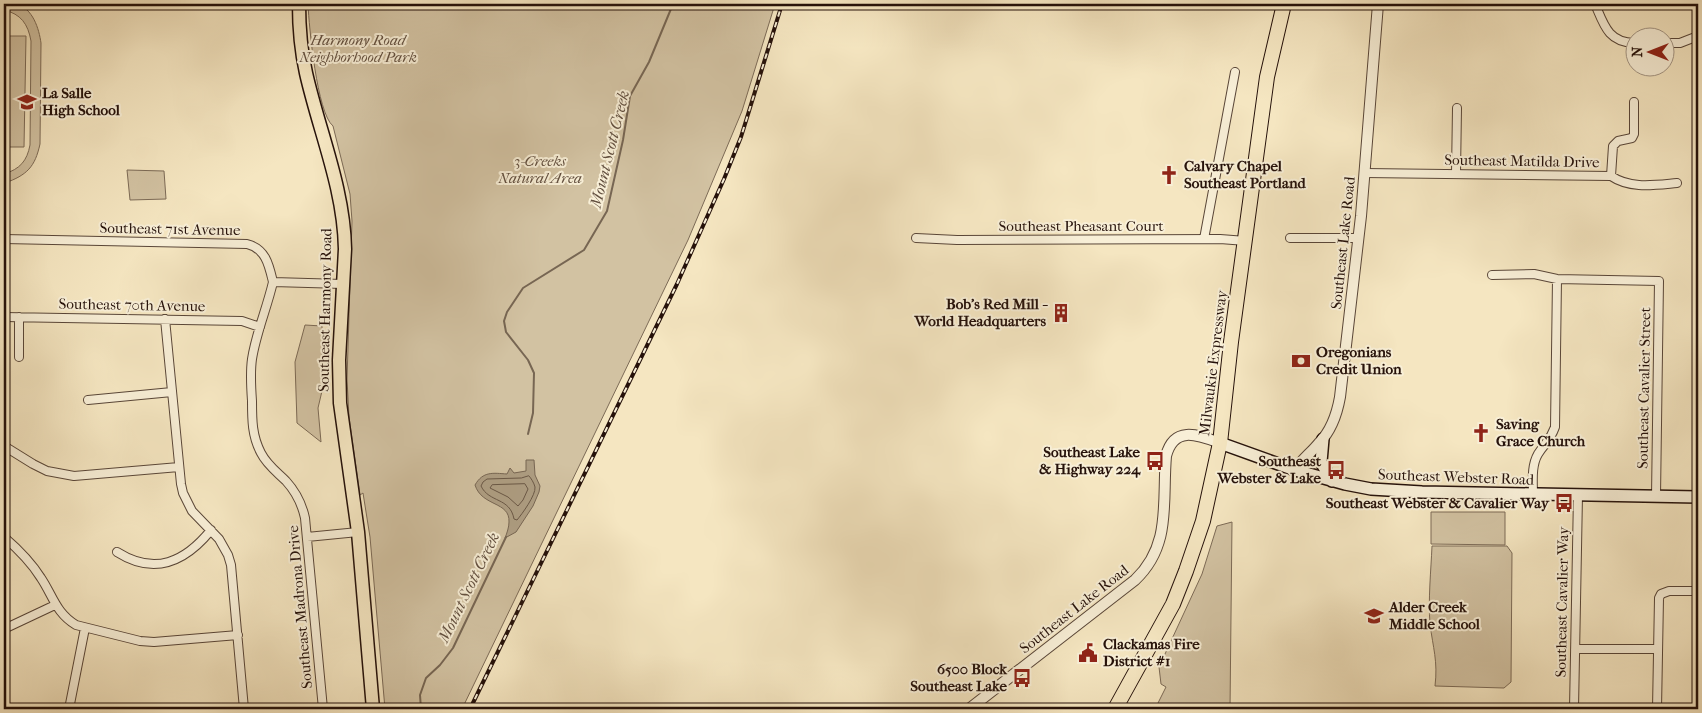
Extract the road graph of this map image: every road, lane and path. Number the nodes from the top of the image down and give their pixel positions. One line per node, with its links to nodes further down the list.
1 (299, 4): 24 (main road, Southeast Harmony Road)
2 (1284, 4): 20 (highway, Milwaukie Expressway)
3 (1378, 4): 11 (street, Southeast Lake Road)
4 (1595, 4): 6 (street)
5 (1698, 36): 7 (street)
6 (1624, 42)
7 (1674, 43)
8 (1235, 72): 19 (street)
9 (1634, 102): 13 (street)
10 (1457, 108): 12 (street)
11 (1365, 173): 12 (street, Southeast Matilda Drive); 17 (street, Southeast Lake Road)
12 (1456, 174): 13 (street, Southeast Matilda Drive)
13 (1611, 176): 14 (street, Southeast Matilda Drive)
14 (1677, 183)
15 (916, 238): 19 (street, Southeast Pheasant Court)
16 (1290, 238): 17 (street)
17 (1359, 238): 32 (street, Southeast Lake Road)
18 (4, 239): 23 (street, Southeast 71st Avenue)
19 (1204, 240): 20 (street, Southeast Pheasant Court)
20 (1246, 241): 33 (highway, Milwaukie Expressway)
21 (1492, 275): 22 (street)
22 (1557, 279): 38 (street); 40 (street, Southeast Cavalier Street)
23 (273, 282): 24 (street); 28 (street, Southeast Madrona Drive)
24 (343, 284): 43 (main road, Southeast Harmony Road)
25 (4, 317): 26 (street, Southeast 70th Avenue)
26 (19, 317): 27 (street, Southeast 70th Avenue); 29 (street)
27 (165, 319): 28 (street, Southeast 70th Avenue); 30 (street)
28 (260, 328): 45 (street, Southeast Madrona Drive)
29 (19, 357)
30 (172, 392): 31 (street); 35 (street)
31 (88, 400)
32 (1323, 439): 36 (street, Southeast Lake Road); 37 (main road)
33 (1220, 442): 36 (main road, Southeast Webster Road); 58 (street, Southeast Lake Road); 59 (highway, Milwaukie Expressway)
34 (4, 446): 35 (street)
35 (179, 467): 42 (street)
36 (1295, 470): 37 (main road, Southeast Webster Road)
37 (1332, 481): 38 (main road, Southeast Webster Road)
38 (1533, 495): 39 (main road, Southeast Webster Road)
39 (1578, 495): 40 (main road, Southeast Webster Road); 53 (street, Southeast Cavalier Way)
40 (1656, 496): 41 (main road, Southeast Webster Road)
41 (1698, 497)
42 (211, 530): 46 (street); 51 (street)
43 (358, 532): 45 (street); 57 (main road, Southeast Harmony Road)
44 (4, 537): 48 (street)
45 (307, 537): 56 (street, Southeast Madrona Drive)
46 (117, 552)
47 (1698, 591): 52 (street)
48 (55, 605): 49 (street); 50 (street)
49 (85, 628): 51 (street); 54 (street)
50 (4, 629)
51 (238, 635): 55 (street)
52 (1658, 648): 53 (street); 61 (street)
53 (1575, 649): 60 (street, Southeast Cavalier Way)
54 (69, 709)
55 (244, 709)
56 (323, 709)
57 (373, 709)
58 (969, 709)
59 (1115, 709)
60 (1574, 709)
61 (1657, 709)

